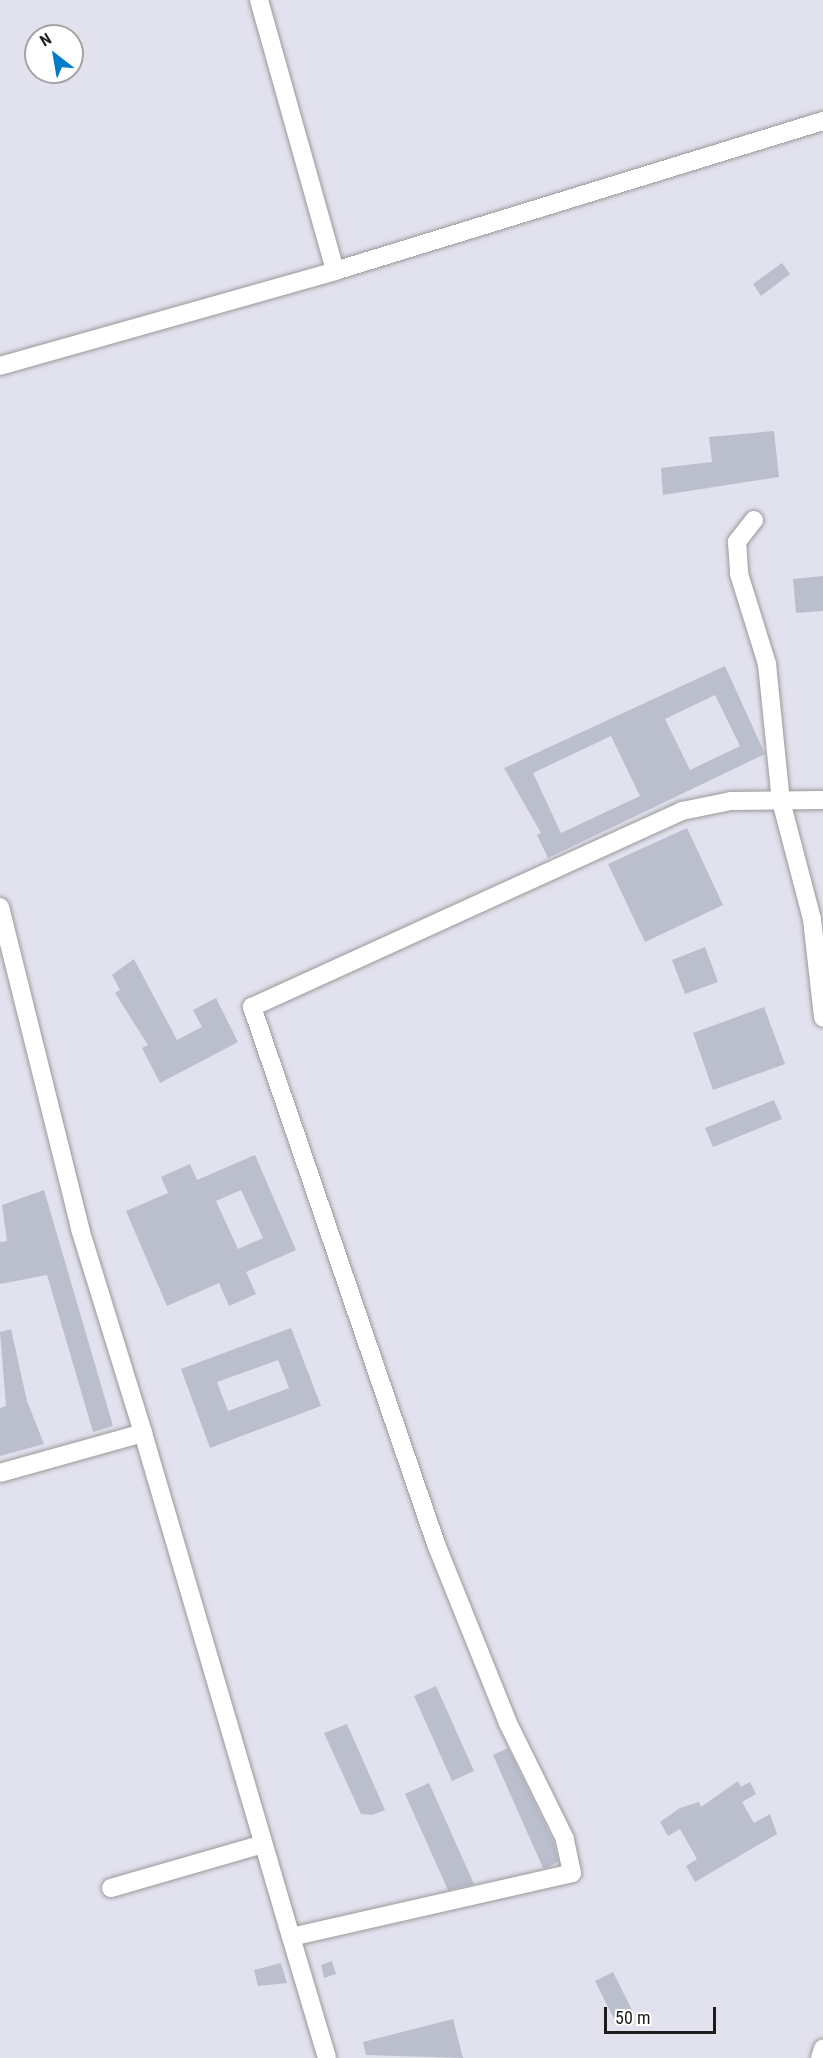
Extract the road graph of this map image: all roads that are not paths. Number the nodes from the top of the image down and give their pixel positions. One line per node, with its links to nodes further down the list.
1 (259, 0): 3 (street)
2 (823, 121): 3 (street)
3 (335, 271): 4 (street)
4 (0, 366)
5 (754, 520): 7 (street)
6 (823, 800): 7 (street)
7 (781, 801): 9 (street); 14 (street)
8 (0, 907): 10 (street)
9 (823, 1017)
10 (143, 1433): 11 (street); 12 (street)
11 (0, 1473)
12 (263, 1844): 13 (street); 14 (street)
13 (111, 1888)
14 (291, 1937): 16 (street)
15 (823, 2048): 17 (street)
16 (327, 2058)
17 (819, 2058)

